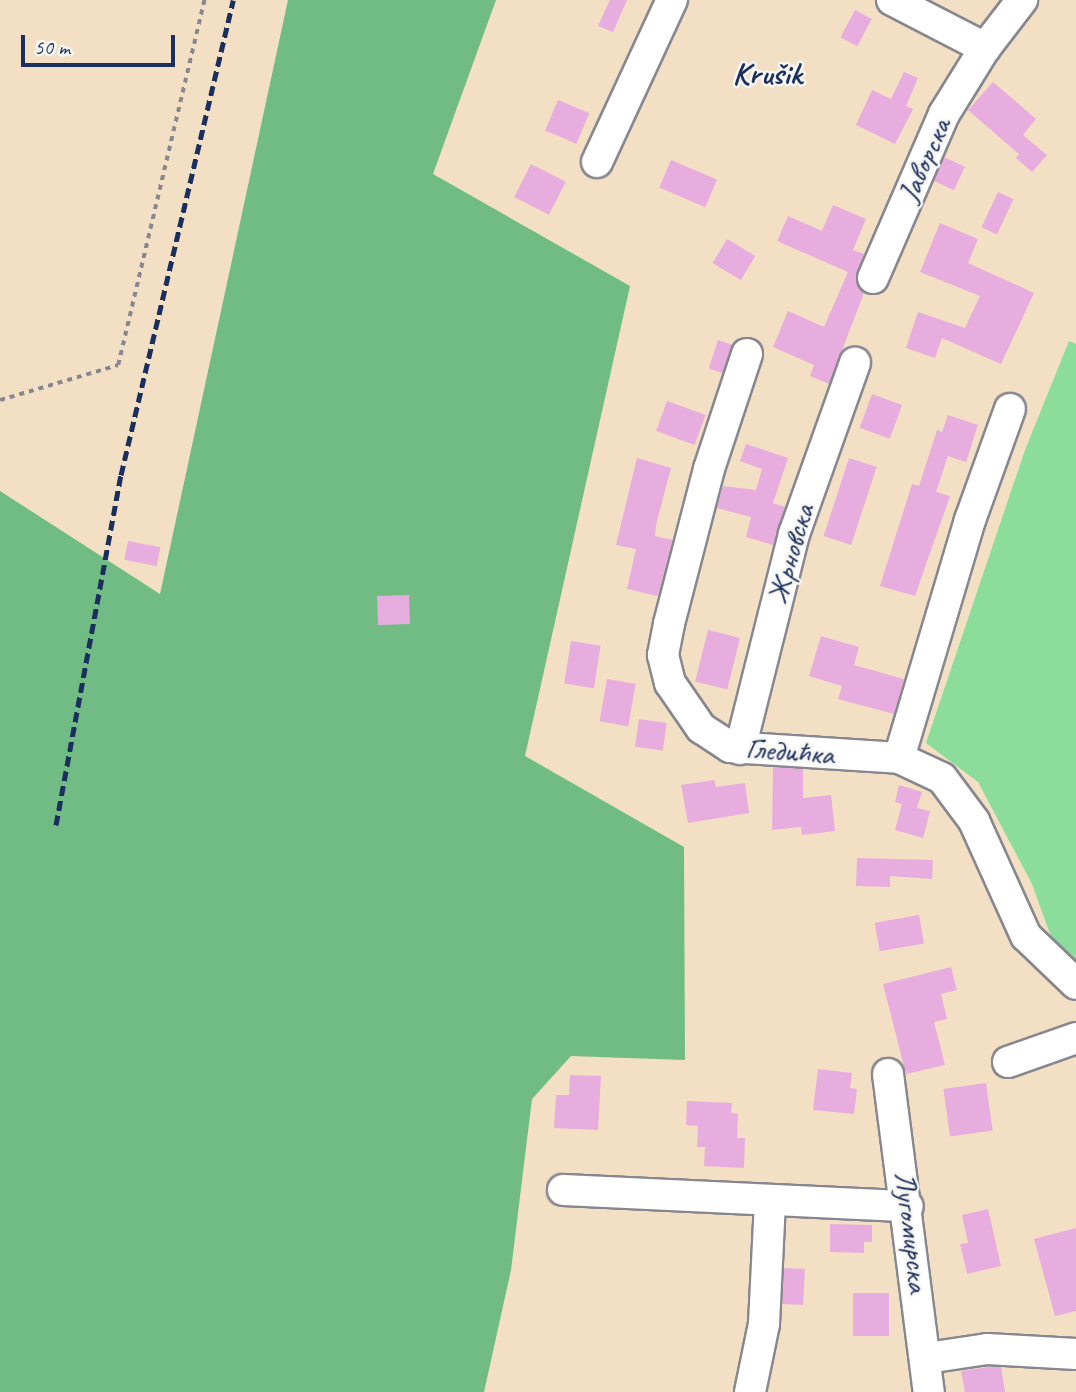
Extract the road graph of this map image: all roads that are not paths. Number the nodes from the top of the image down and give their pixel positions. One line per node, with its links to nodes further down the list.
1 (673, 0): 5 (street)
2 (892, 0): 4 (street)
3 (1022, 0): 4 (street, Јаворска)
4 (985, 48): 6 (street, Јаворска)
5 (597, 162)
6 (873, 278)
7 (747, 354): 10 (street, Гледићка)
8 (855, 363): 10 (street, Жрновска)
9 (1010, 409): 11 (street)
10 (740, 749): 11 (street, Гледићка)
11 (900, 758): 12 (street, Гледићка)
12 (1076, 984)
13 (1076, 1038): 14 (street)
14 (1008, 1062)
15 (888, 1074): 18 (street, Лугомирска)
16 (562, 1190): 17 (street)
17 (770, 1201): 18 (street); 21 (street)
18 (908, 1206): 20 (street, Лугомирска)
19 (1076, 1354): 20 (street)
20 (927, 1358): 22 (street, Лугомирска)
21 (750, 1392)
22 (929, 1392)

